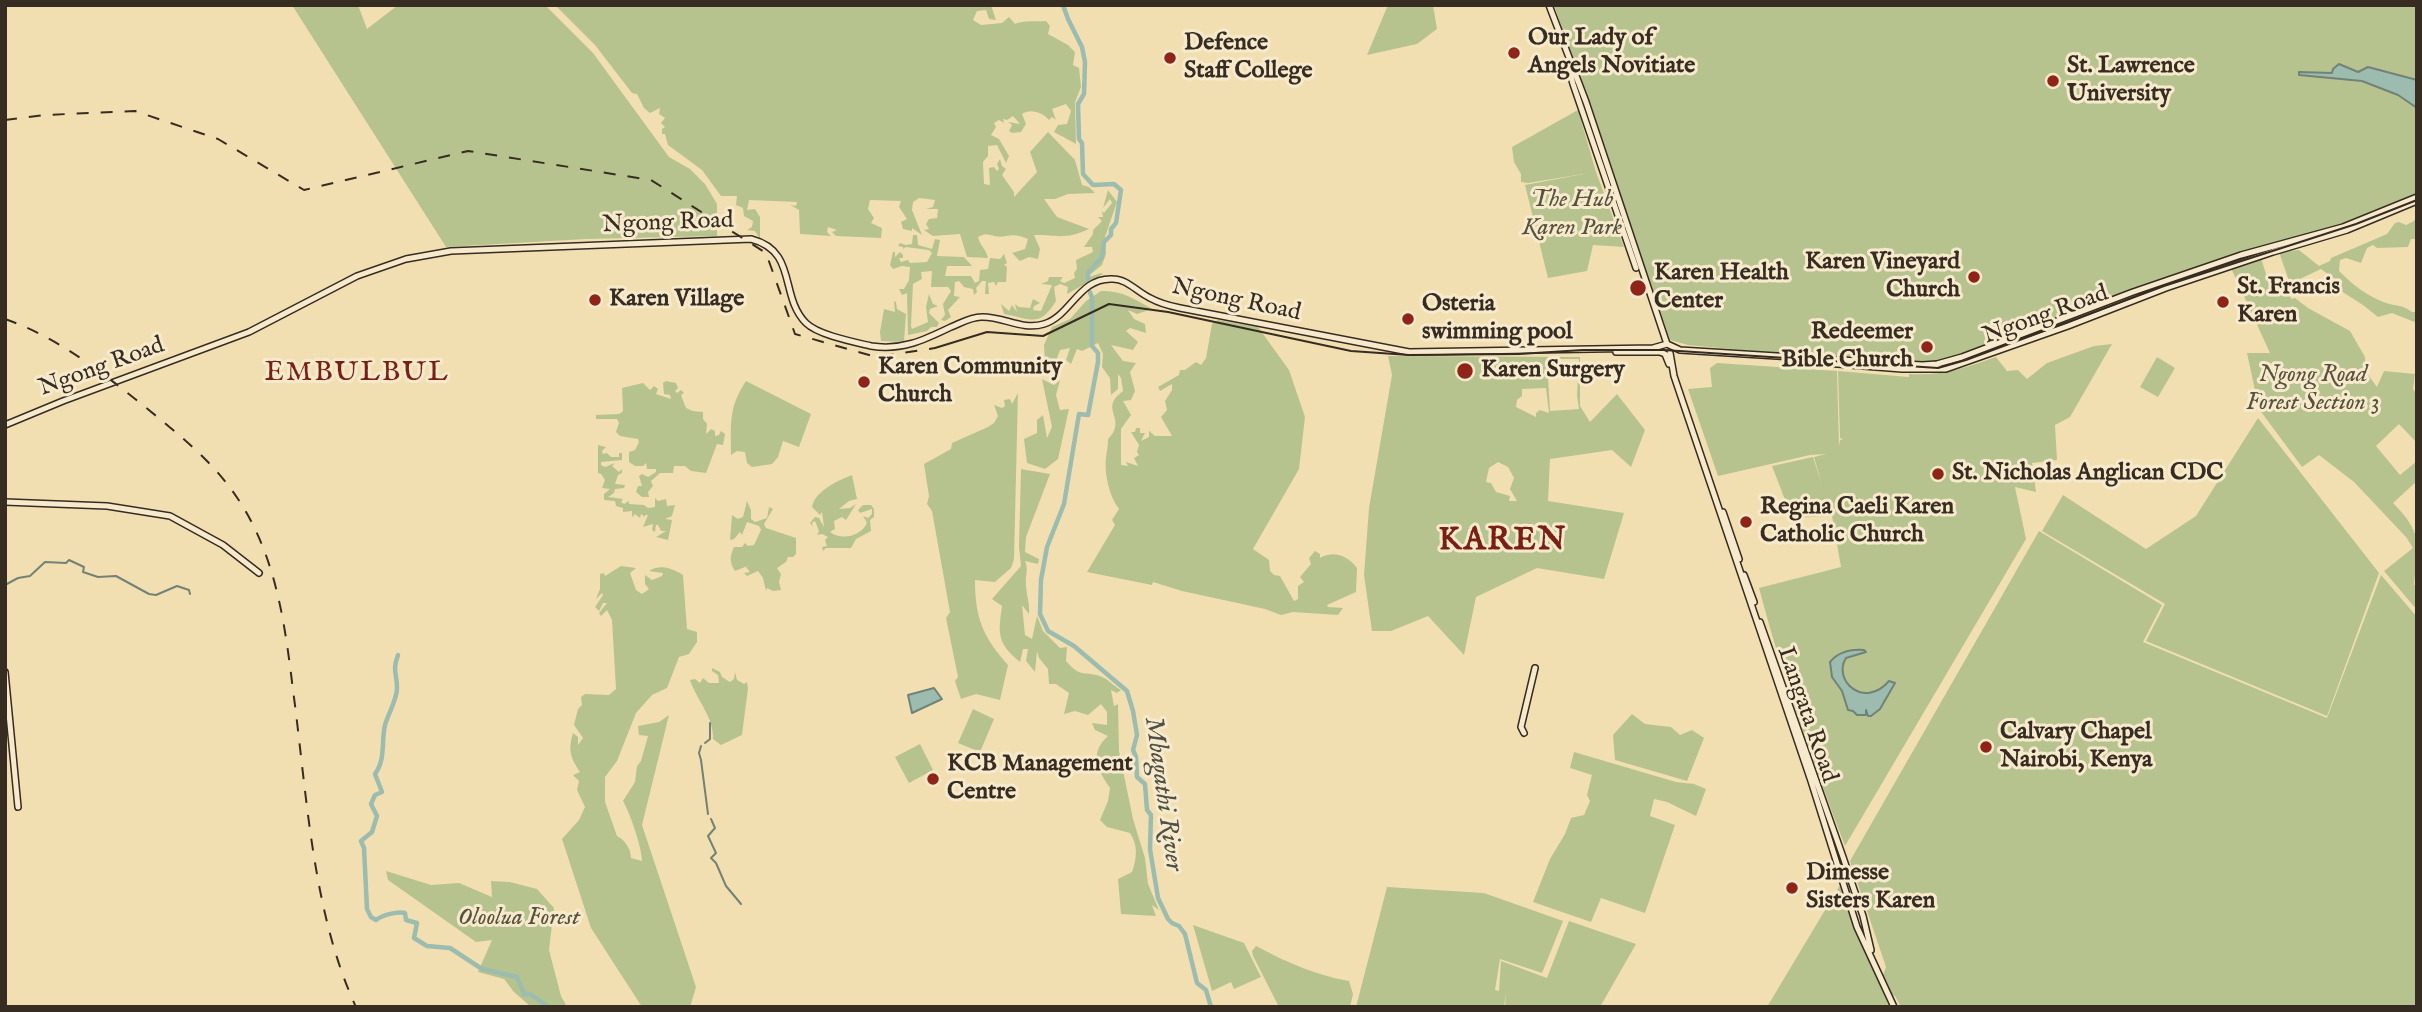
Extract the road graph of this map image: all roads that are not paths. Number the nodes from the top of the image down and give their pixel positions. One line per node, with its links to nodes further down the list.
1 (1549, 5): 5 (main road, Langata Road)
2 (2417, 199): 3 (main road, Ngong Road)
3 (2226, 264): 4 (main road, Ngong Road); 7 (main road, Ngong Road)
4 (1986, 348): 6 (main road, Ngong Road); 7 (main road)
5 (1666, 349): 6 (main road, Ngong Road); 8 (main road, Ngong Road); 9 (main road, Ngong Road); 14 (main road, Langata Road)
6 (1969, 354): 8 (main road)
7 (1990, 354): 8 (main road, Ngong Road)
8 (1973, 361)
9 (5, 425)
10 (5, 502): 11 (main road)
11 (260, 573)
12 (1535, 668): 15 (main road)
13 (5, 672): 16 (main road)
14 (1796, 729): 17 (main road, Langata Road); 18 (main road, Langata Road)
15 (1524, 733)
16 (18, 807)
17 (1832, 825): 18 (main road); 19 (main road, Langata Road)
18 (1824, 827): 20 (main road, Langata Road)
19 (1863, 916): 20 (main road); 21 (main road, Langata Road)
20 (1855, 918): 21 (main road, Langata Road)
21 (1873, 960): 22 (main road, Langata Road)
22 (1894, 1007)

